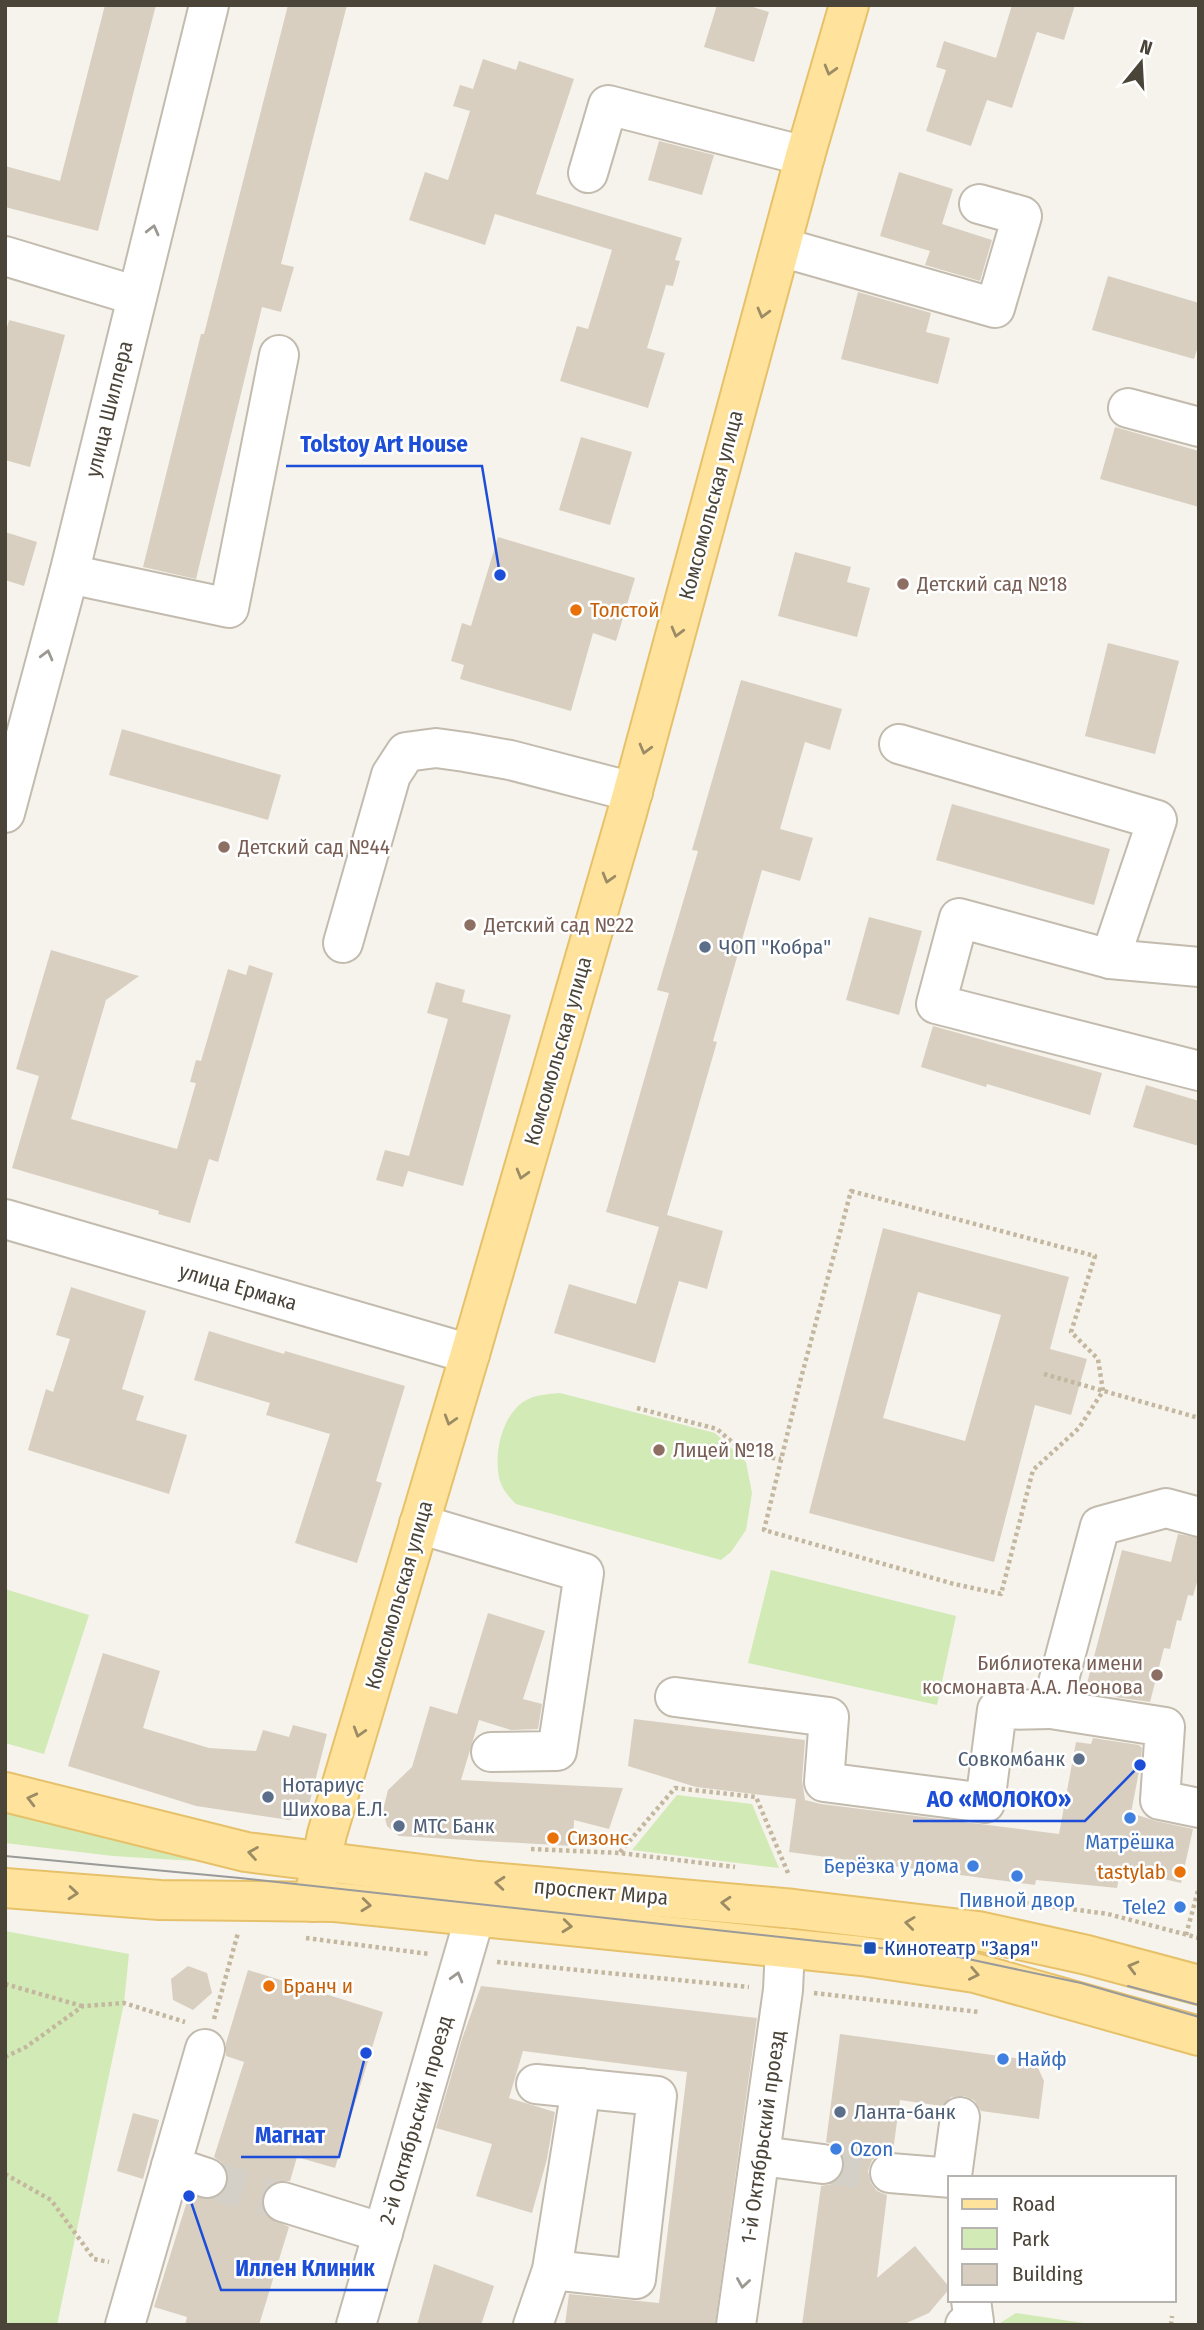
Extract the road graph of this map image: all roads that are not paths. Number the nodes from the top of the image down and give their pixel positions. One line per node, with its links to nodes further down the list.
1 (209, 5): 8 (street, улица Шиллера, one-way to 1)
2 (849, 5): 3 (main road, Комсомольская улица, one-way to 3)
3 (805, 156): 4 (street); 6 (main road, Комсомольская улица)
4 (588, 173)
5 (979, 204): 6 (street)
6 (781, 247): 14 (main road, Комсомольская улица, one-way to 14)
7 (5, 256): 8 (street)
8 (137, 296): 12 (street, улица Шиллера)
9 (279, 355): 12 (street)
10 (1128, 408): 11 (street)
11 (1199, 427)
12 (69, 574): 15 (street, улица Шиллера, one-way to 12)
13 (899, 744): 17 (street)
14 (633, 792): 16 (street); 21 (main road, Комсомольская улица, one-way to 21)
15 (5, 813)
16 (343, 943)
17 (1110, 959): 18 (street); 19 (street)
18 (1199, 967)
19 (1199, 1071)
20 (5, 1219): 21 (street, улица Ермака)
21 (470, 1354): 23 (main road, Комсомольская улица, one-way to 23)
22 (1199, 1517): 25 (street)
23 (418, 1524): 26 (street); 29 (main road, Комсомольская улица, one-way to 29)
24 (675, 1697): 25 (street)
25 (1051, 1709): 28 (street)
26 (491, 1752)
27 (5, 1792): 29 (main road, проспект Мира, one-way to 27)
28 (1199, 1808)
29 (321, 1863): 32 (main road, Комсомольская улица); 34 (main road, проспект Мира, one-way to 29)
30 (5, 1888): 32 (main road, проспект Мира, one-way to 32)
31 (475, 1916): 32 (main road, проспект Мира, one-way to 31); 33 (main road, проспект Мира, one-way to 33); 48 (street, 2-й Октябрьский проезд, one-way to 31)
32 (309, 1920)
33 (785, 1948): 35 (main road, проспект Мира, one-way to 35); 40 (street, 1-й Октябрьский проезд)
34 (1199, 1985)
35 (1198, 2031)
36 (201, 2038): 42 (street)
37 (536, 2084): 38 (street)
38 (581, 2088): 49 (street); 49 (street)
39 (960, 2117): 44 (street)
40 (762, 2156): 41 (street); 54 (street, 1-й Октябрьский проезд, one-way to 54)
41 (823, 2164)
42 (171, 2166): 46 (street); 51 (street)
43 (890, 2173): 45 (street)
44 (952, 2176)
45 (948, 2177)
46 (207, 2178)
47 (283, 2202): 48 (street)
48 (383, 2233): 52 (street, 2-й Октябрьский проезд)
49 (552, 2270): 53 (street)
50 (971, 2302): 55 (street)
51 (125, 2325)
52 (356, 2325)
53 (533, 2325)
54 (736, 2325)
55 (965, 2325)

